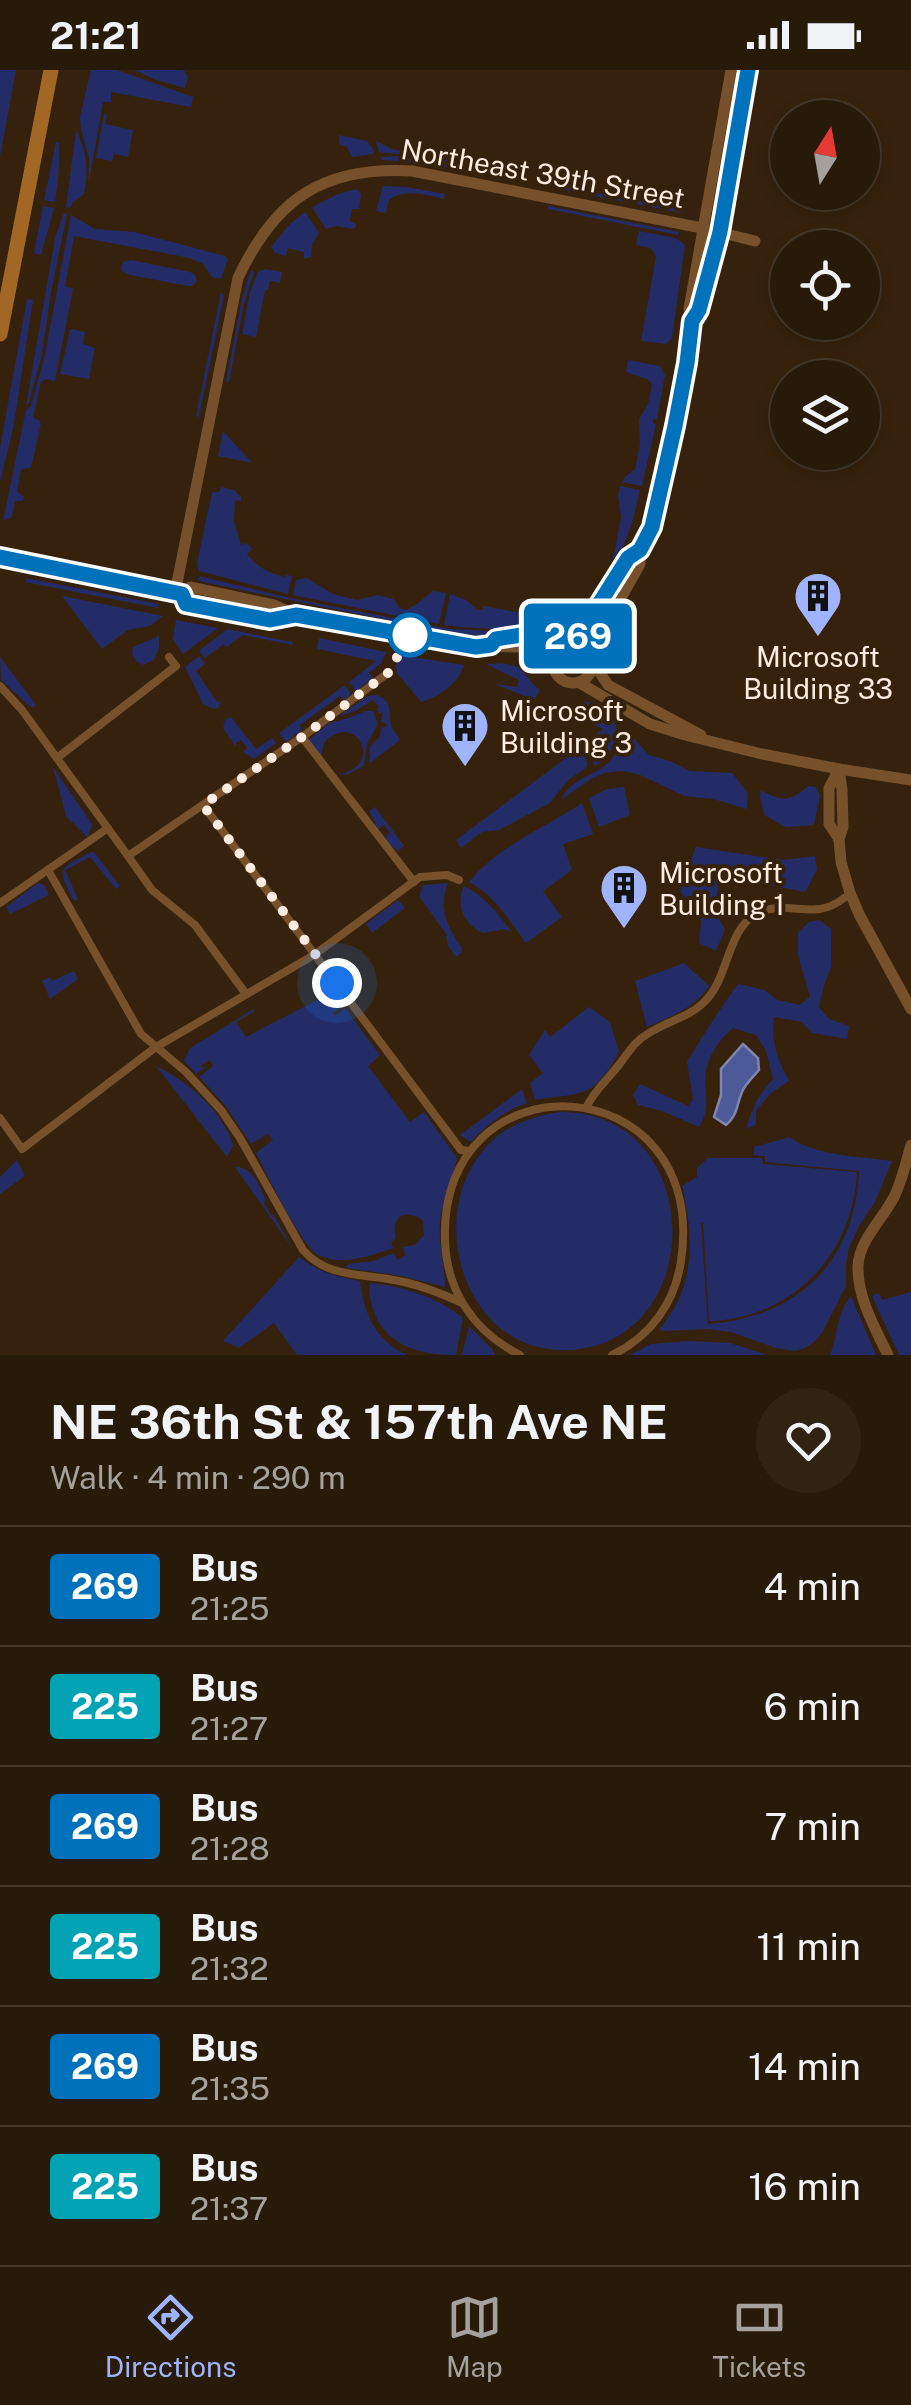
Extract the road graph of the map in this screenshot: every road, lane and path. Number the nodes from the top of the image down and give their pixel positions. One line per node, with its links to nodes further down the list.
1 (51, 70): 8 (main road)
2 (731, 70): 4 (street)
3 (748, 70): 5 (street)
4 (702, 228): 5 (street, Northeast 39th Street); 7 (street); 11 (street, Northeast 39th Street)
5 (720, 232): 6 (street, Northeast 39th Street); 7 (street)
6 (755, 241)
7 (692, 321): 9 (street)
8 (0, 334)
9 (640, 550): 13 (street); 15 (street)
10 (0, 556): 11 (street)
11 (178, 593): 12 (street)
12 (491, 645): 13 (street); 16 (street)
13 (566, 645): 15 (street); 16 (street)
14 (170, 658): 22 (street)
15 (592, 660): 18 (street); 21 (street)
16 (554, 666): 18 (street)
17 (388, 673): 20 (street)
18 (578, 682): 21 (street)
19 (0, 686): 22 (street)
20 (302, 737): 25 (street); 30 (street)
21 (713, 743): 23 (street)
22 (57, 758): 26 (street)
23 (838, 770): 24 (street); 35 (street)
24 (911, 780)
25 (203, 805): 27 (street); 33 (street)
26 (108, 828): 27 (street); 28 (street)
27 (128, 856): 34 (street)
28 (48, 870): 32 (street); 36 (street)
29 (459, 880): 30 (street)
30 (414, 882): 33 (street)
31 (844, 898): 37 (street)
32 (0, 904)
33 (314, 955): 34 (street); 40 (street)
34 (246, 994): 36 (street)
35 (911, 1009)
36 (156, 1047): 38 (street); 41 (street)
37 (586, 1108): 40 (street); 44 (street)
38 (0, 1118)
39 (911, 1144): 45 (street)
40 (468, 1151): 41 (street)
41 (460, 1302): 42 (street)
42 (503, 1351): 43 (street)
43 (520, 1355)
44 (612, 1355)
45 (888, 1355)

